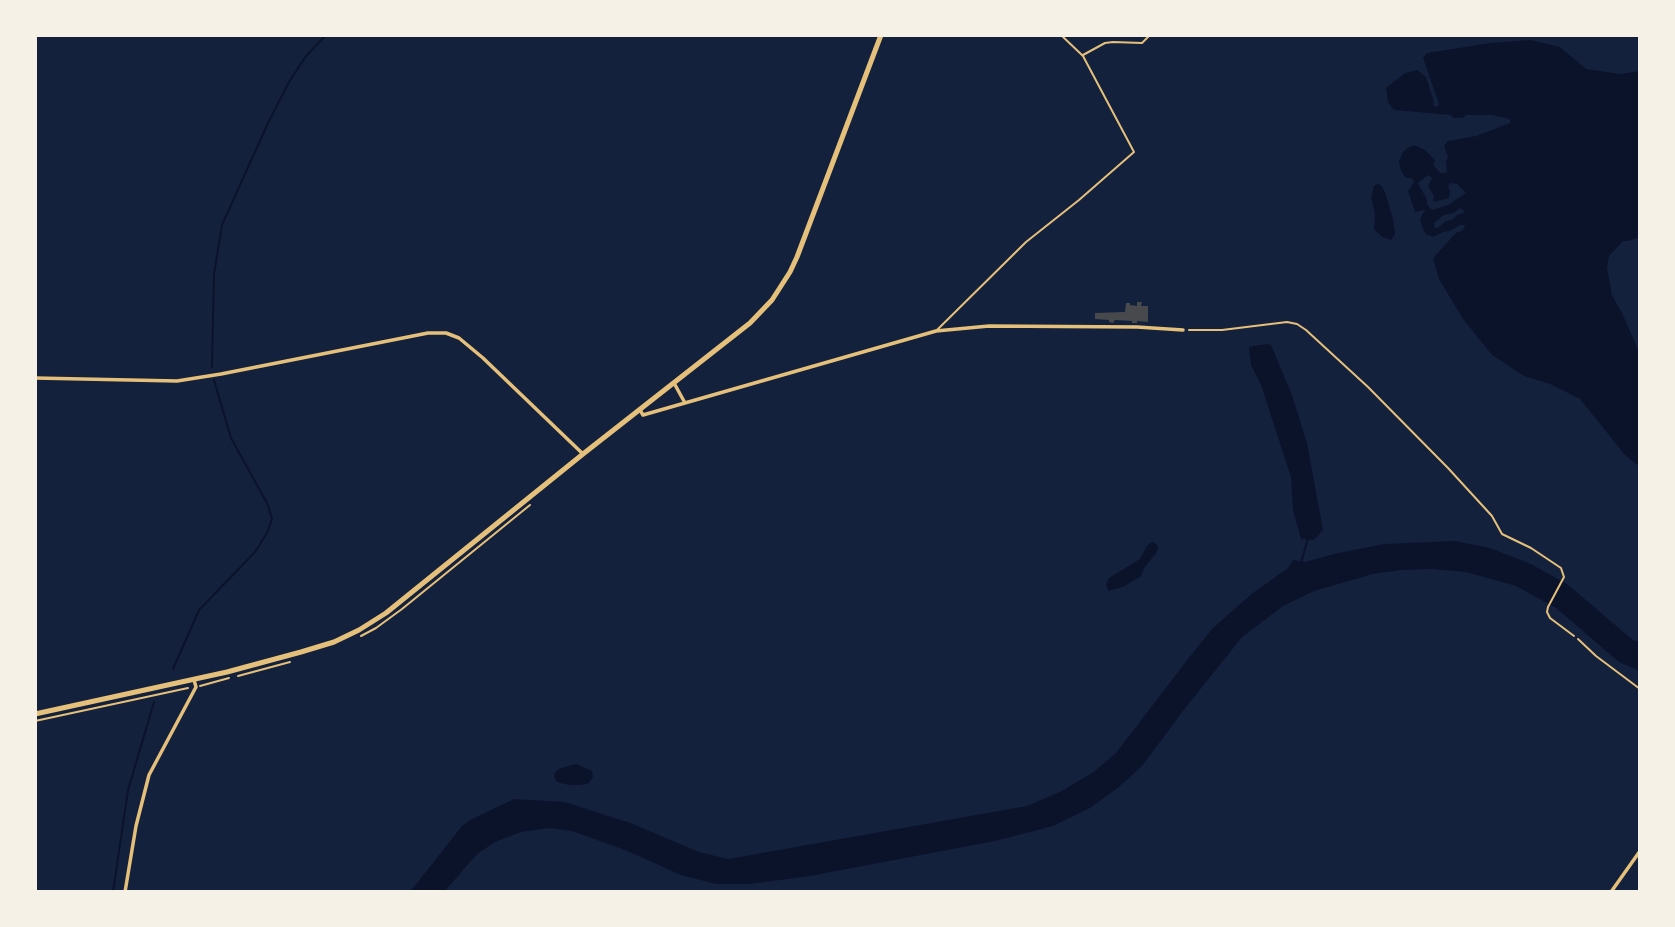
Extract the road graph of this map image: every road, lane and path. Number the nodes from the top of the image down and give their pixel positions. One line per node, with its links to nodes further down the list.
1 (881, 35): 8 (main road)
2 (1061, 35): 4 (lane)
3 (1150, 35): 4 (lane)
4 (1083, 56): 6 (lane)
5 (1183, 330): 6 (street); 12 (path)
6 (936, 331): 9 (street)
7 (35, 378): 11 (street)
8 (674, 383): 9 (street); 10 (main road)
9 (685, 403): 10 (street)
10 (639, 410): 11 (main road)
11 (583, 454): 13 (main road)
12 (1578, 639): 14 (lane)
13 (195, 684): 15 (main road); 16 (path); 18 (street)
14 (1640, 689)
15 (35, 714)
16 (35, 721)
17 (1640, 851): 19 (street)
18 (125, 892)
19 (1611, 892)

